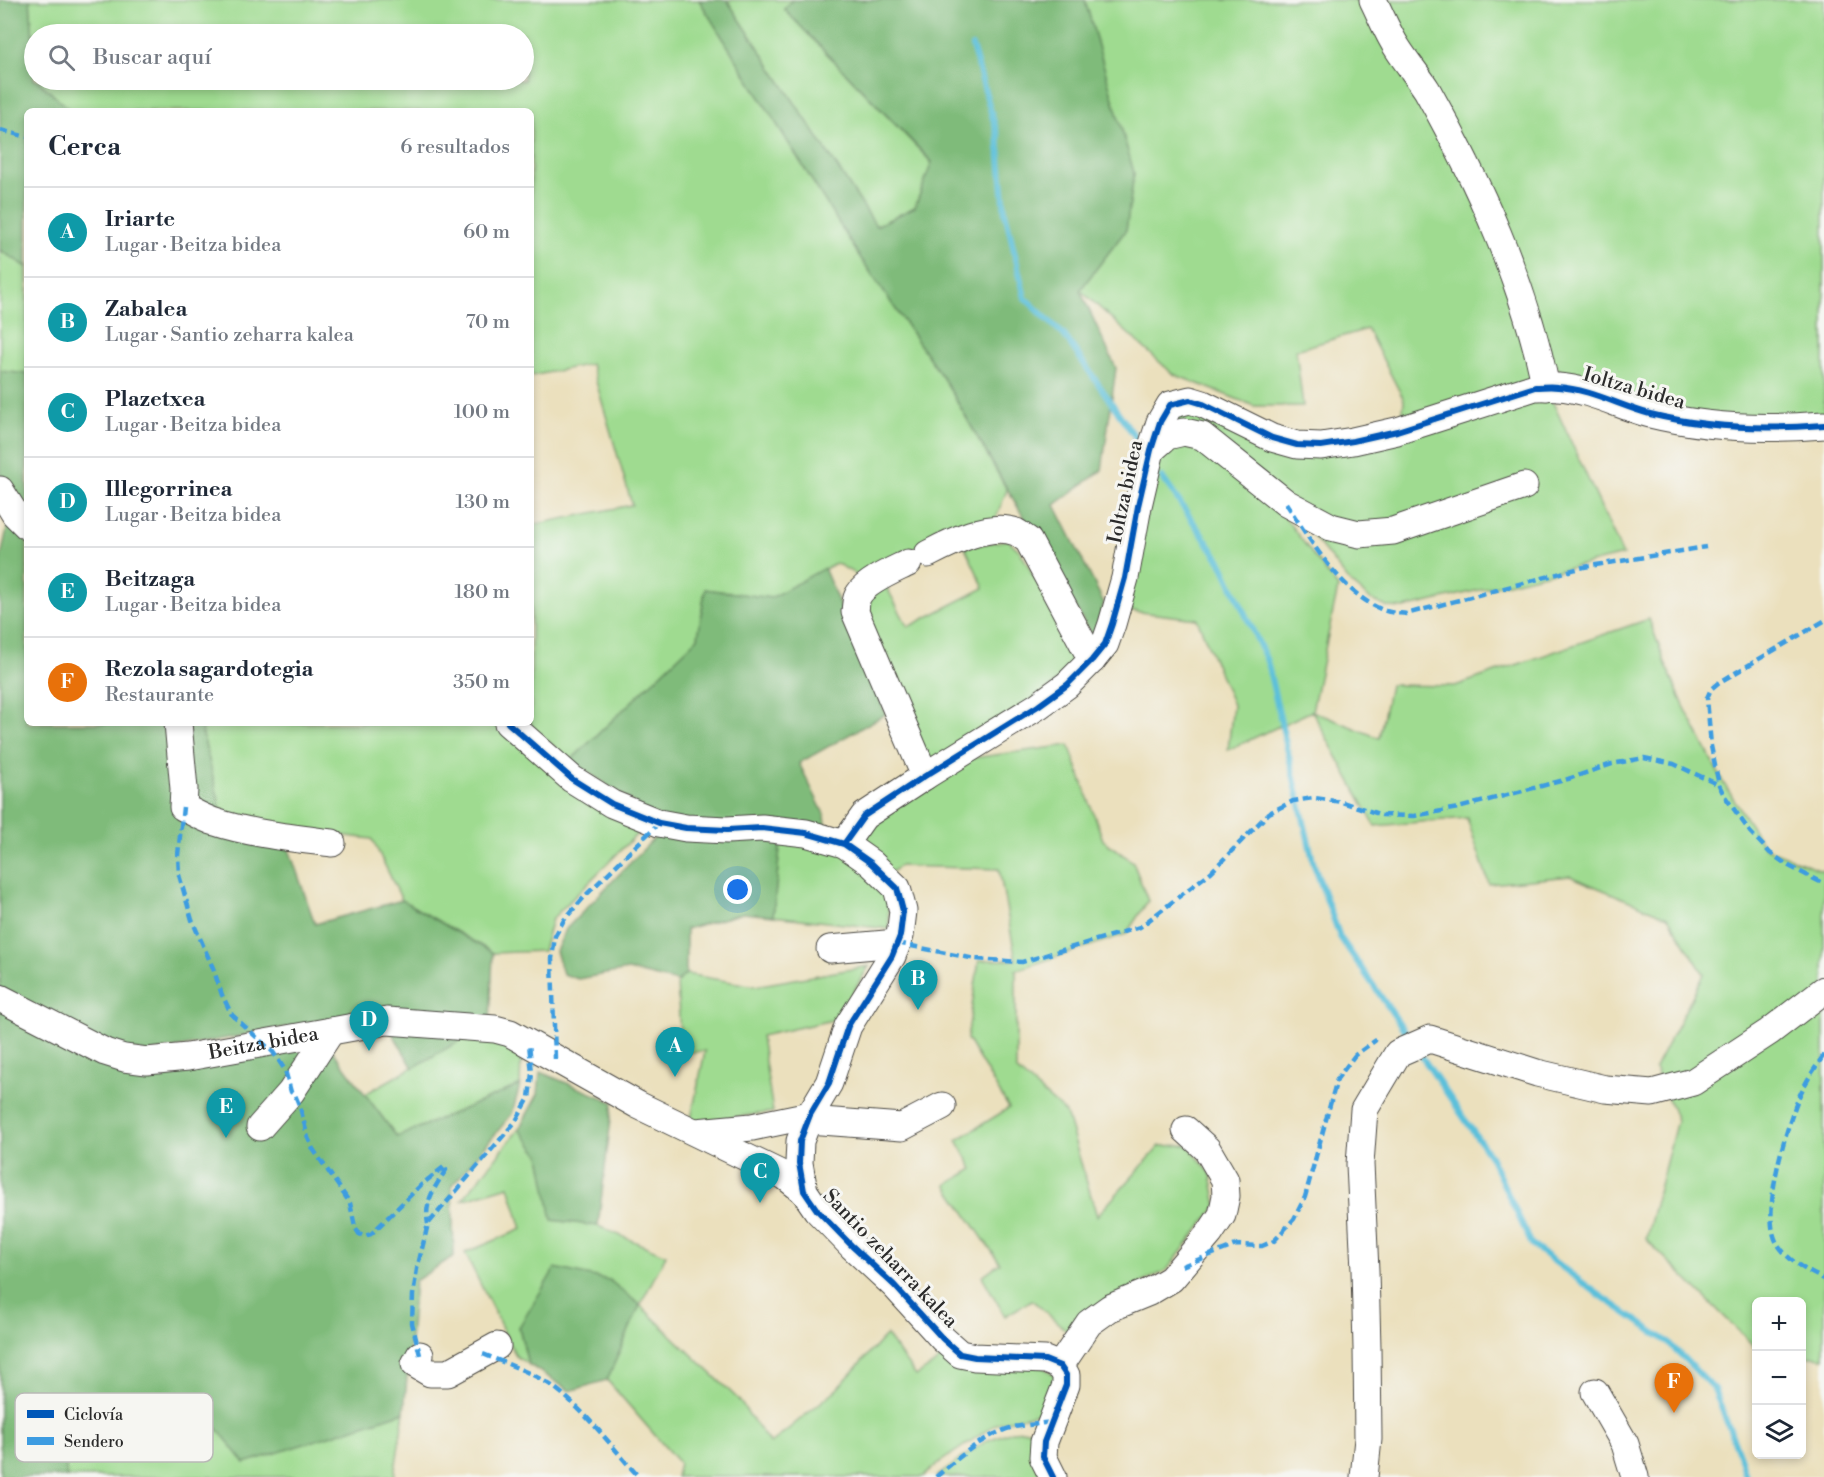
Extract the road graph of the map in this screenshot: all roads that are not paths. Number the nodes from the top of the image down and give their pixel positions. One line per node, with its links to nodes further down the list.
1 (1373, 0): 2 (street)
2 (1546, 387): 3 (street, Ioltza bidea); 4 (street, Ioltza bidea)
3 (1824, 424)
4 (1151, 450): 5 (street); 8 (street, Ioltza bidea)
5 (1524, 486)
6 (0, 490): 7 (street)
7 (24, 523)
8 (1092, 660): 11 (street, Ioltza bidea); 11 (street)
9 (178, 726): 12 (street)
10 (511, 726): 13 (street, Santio zeharra kalea)
11 (925, 776): 13 (street, Ioltza bidea)
12 (332, 843)
13 (844, 844): 14 (street, Santio zeharra kalea)
14 (897, 943): 15 (street); 20 (street, Santio zeharra kalea)
15 (830, 949)
16 (1824, 990): 30 (street)
17 (0, 998): 18 (street, Beitza bidea)
18 (331, 1031): 21 (street); 23 (street, Beitza bidea)
19 (942, 1106): 20 (street, Beitza bidea)
20 (809, 1117): 23 (street, Beitza bidea); 24 (street, Santio zeharra kalea)
21 (260, 1127)
22 (1186, 1130): 27 (street)
23 (696, 1131): 24 (street, Beitza bidea)
24 (804, 1191): 27 (street, Santio zeharra kalea)
25 (497, 1346): 26 (street)
26 (420, 1355)
27 (1060, 1366): 29 (street)
28 (1595, 1392): 31 (street)
29 (1053, 1477)
30 (1364, 1477)
31 (1635, 1477)

